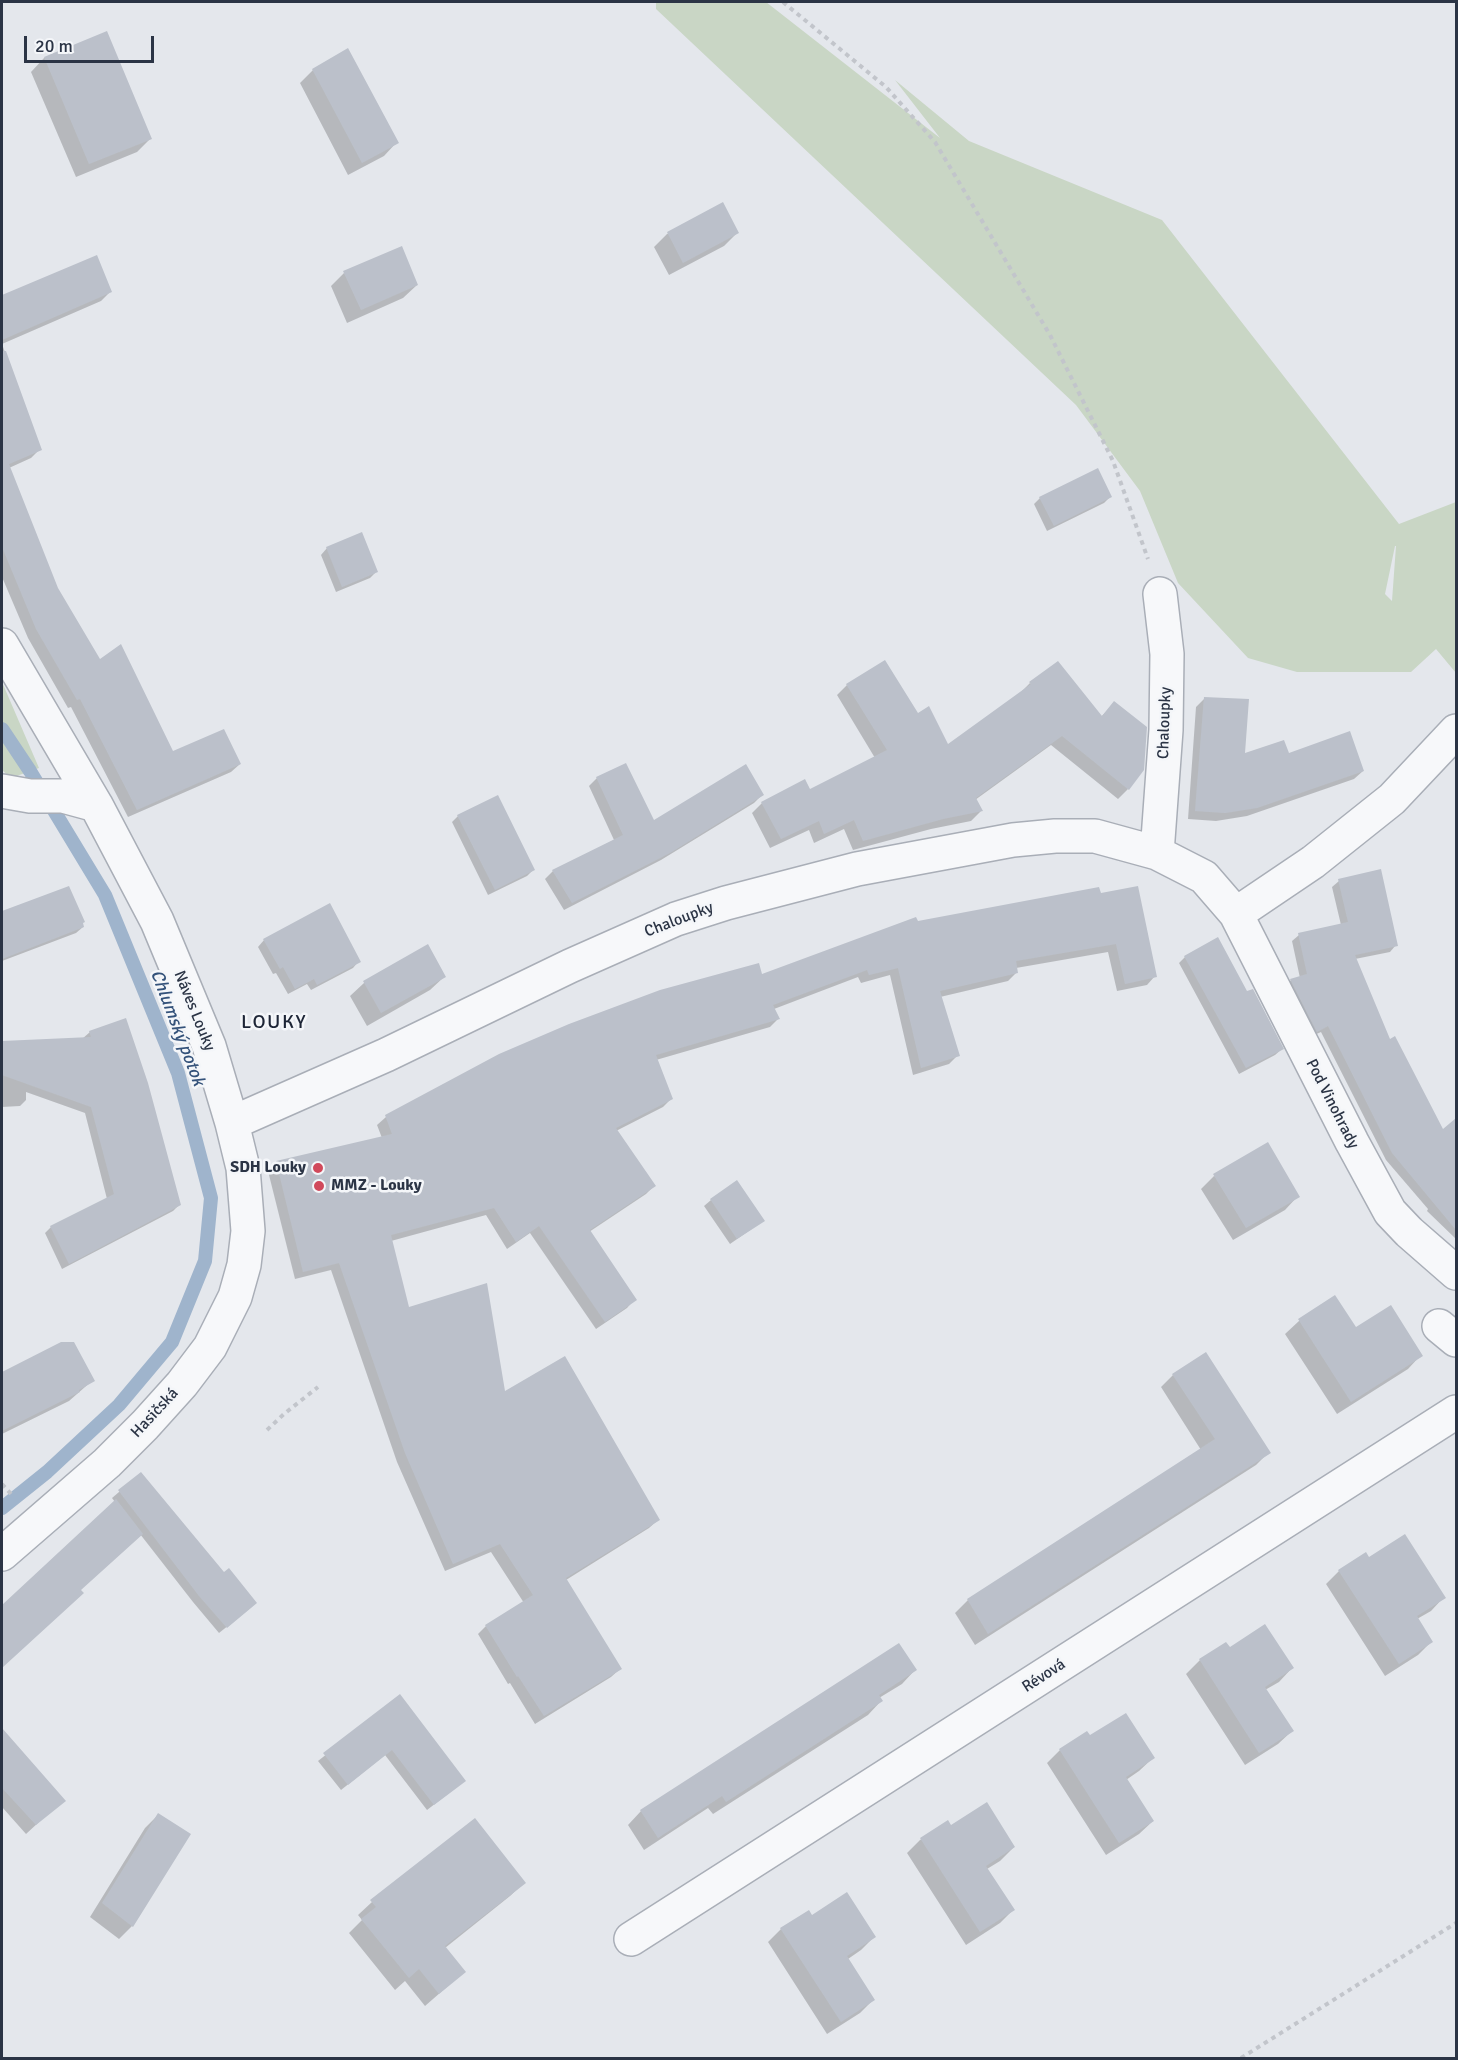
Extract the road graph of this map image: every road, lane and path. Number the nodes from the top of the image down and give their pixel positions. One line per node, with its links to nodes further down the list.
1 (783, 2): 2 (path)
2 (1160, 594): 7 (street, Chaloupky)
3 (2, 645): 6 (street, Náves Louky)
4 (1456, 731): 8 (street)
5 (16, 793): 6 (street)
6 (96, 805): 9 (street, Náves Louky)
7 (1157, 853): 8 (street, Chaloupky); 9 (street, Chaloupky)
8 (1236, 914): 11 (street, Pod Vinohrady)
9 (232, 1123): 10 (street, Náves Louky)
10 (248, 1231): 15 (street, Hasičská)
11 (1456, 1273)
12 (318, 1387): 14 (path)
13 (1456, 1412): 17 (street, Révová)
14 (267, 1430)
15 (2, 1554)
16 (1456, 1923): 18 (path)
17 (631, 1939)
18 (1241, 2058)

